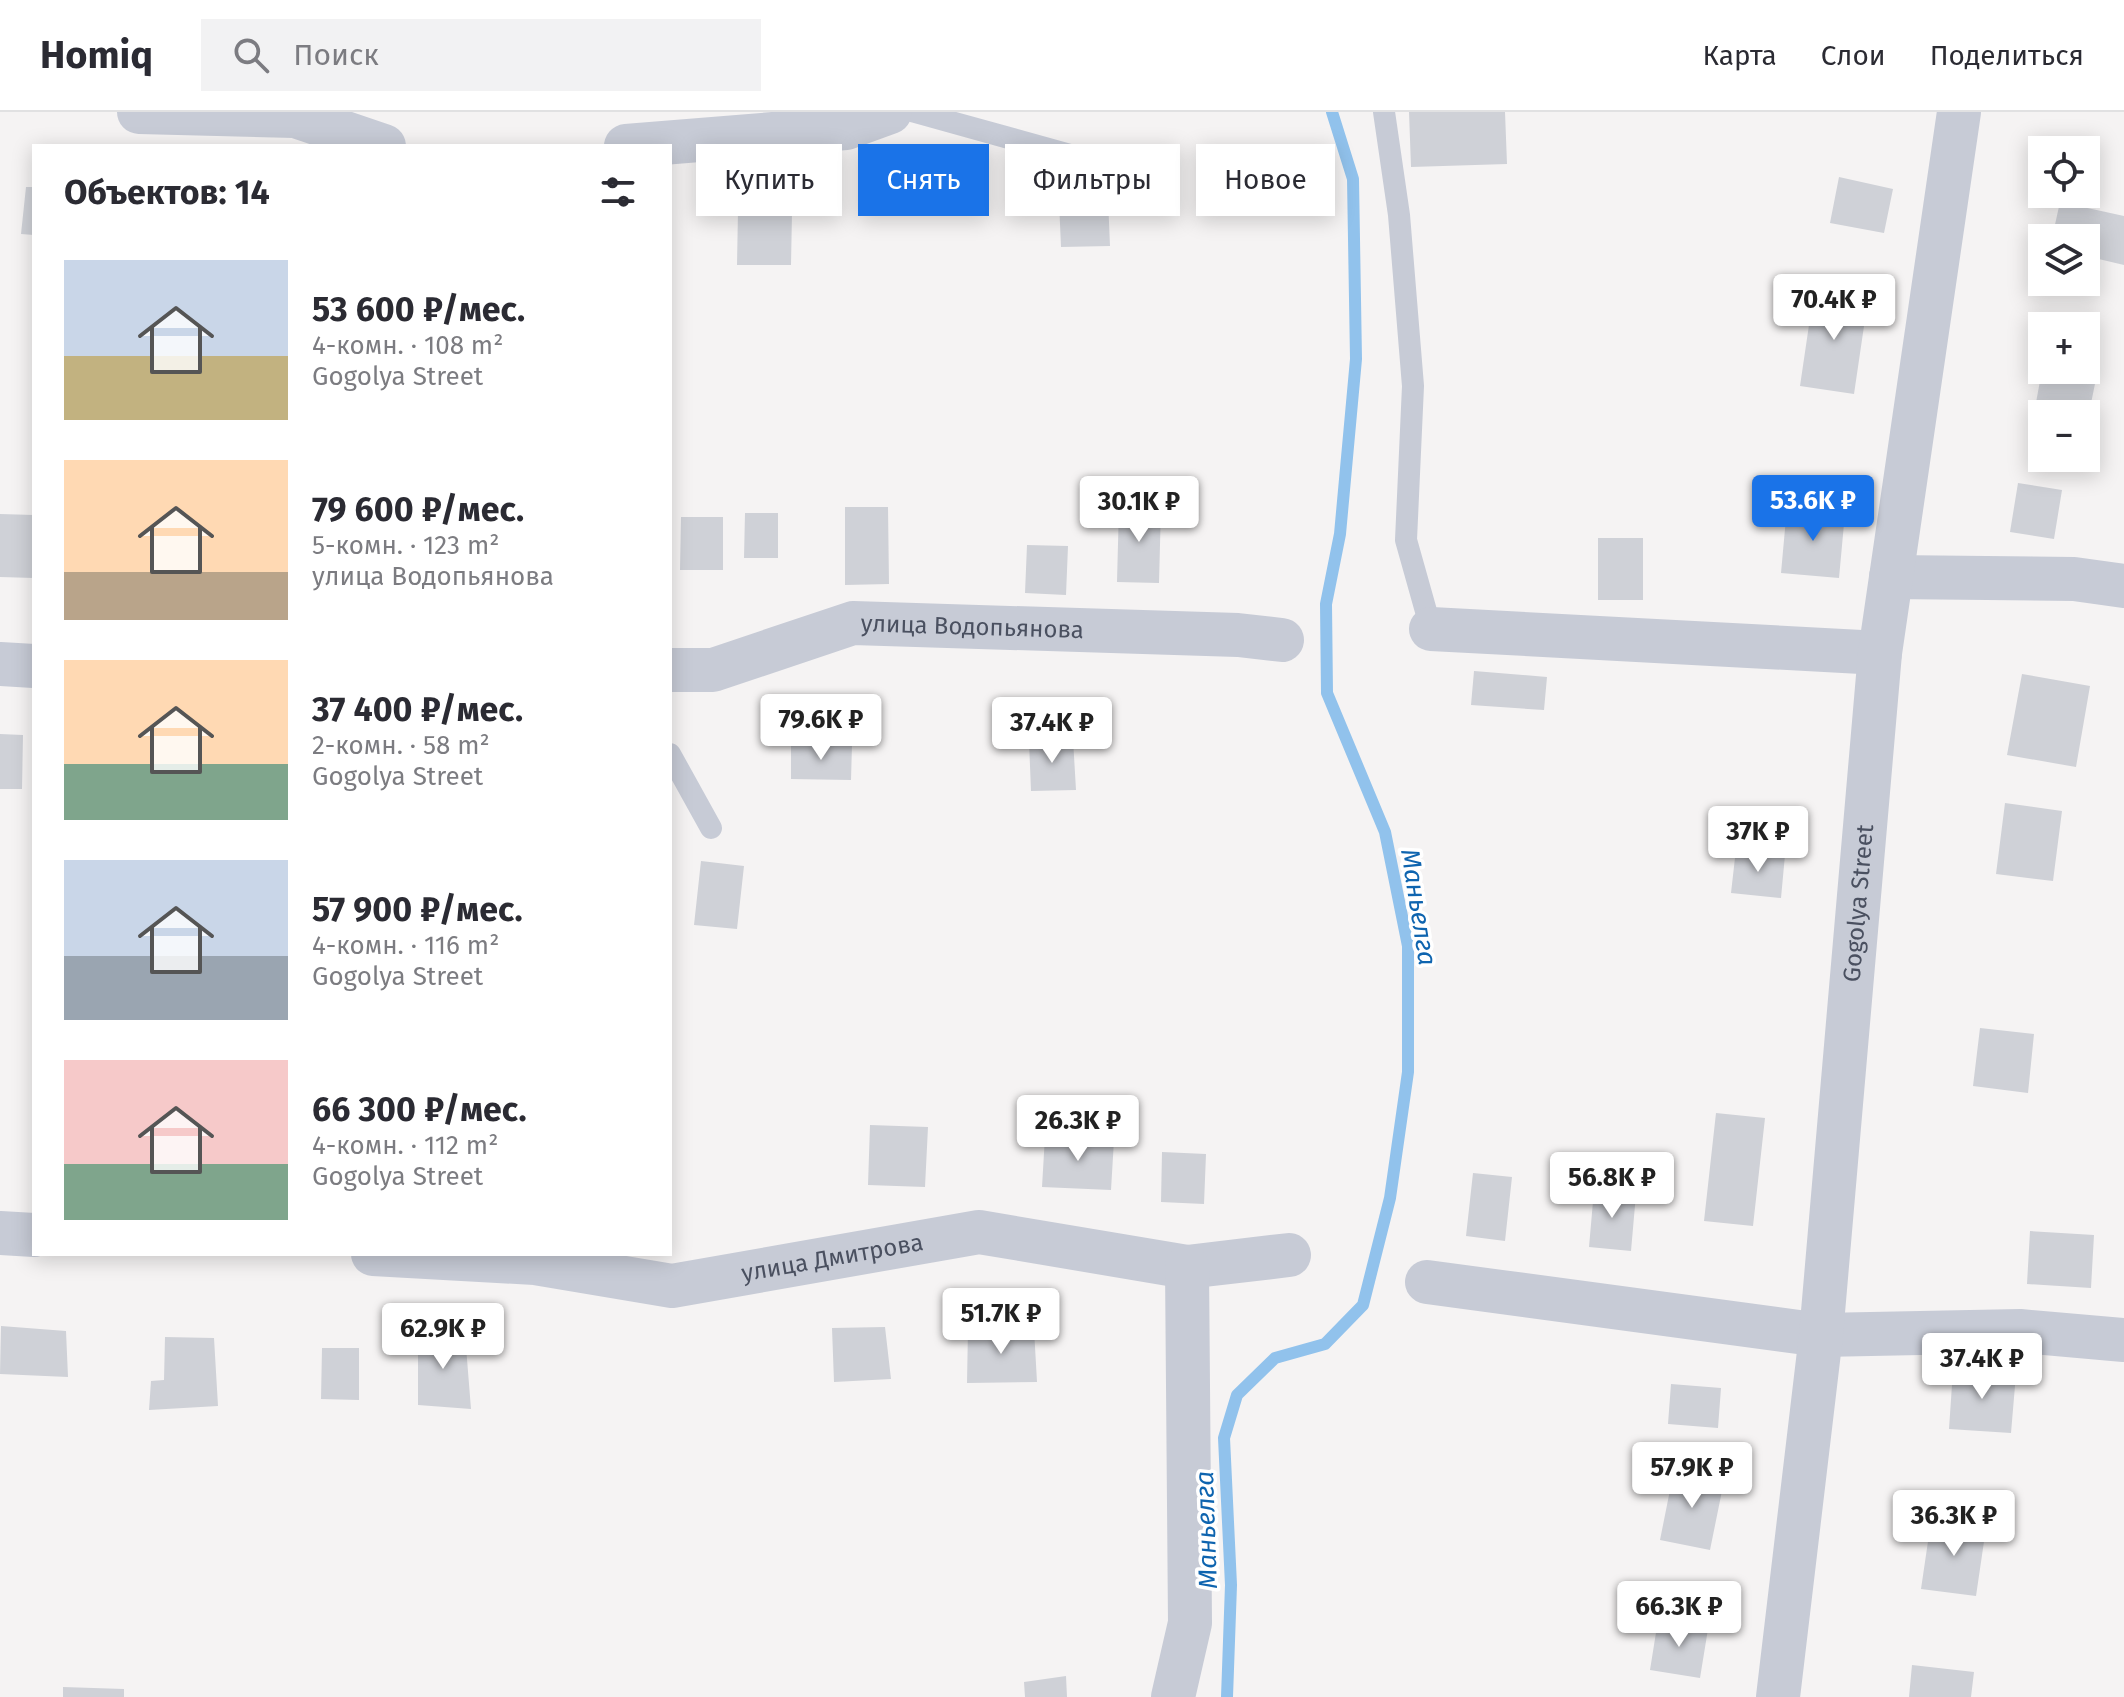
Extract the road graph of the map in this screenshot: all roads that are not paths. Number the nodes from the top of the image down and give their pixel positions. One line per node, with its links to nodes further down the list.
1 (139, 112): 6 (street)
2 (890, 112): 7 (street)
3 (915, 112): 8 (lane)
4 (1384, 112): 11 (lane)
5 (1959, 112): 9 (street, Gogolya Street)
6 (378, 144)
7 (650, 144)
8 (1031, 144)
9 (1891, 577): 10 (street); 13 (street, Gogolya Street)
10 (2124, 586)
11 (1431, 629): 13 (street)
12 (1282, 640): 16 (street, улица Водопьянова)
13 (1880, 653): 25 (street, Gogolya Street)
14 (0, 664): 15 (street)
15 (32, 666)
16 (672, 670)
17 (672, 758): 18 (lane)
18 (711, 828)
19 (0, 1233): 20 (street)
20 (32, 1235)
21 (1289, 1255): 23 (street, улица Дмитрова)
22 (409, 1256): 23 (street, улица Дмитрова)
23 (1187, 1267): 27 (street)
24 (1427, 1282): 25 (street)
25 (1821, 1335): 26 (street); 28 (street, Gogolya Street)
26 (2124, 1340)
27 (1173, 1697)
28 (1778, 1697)

